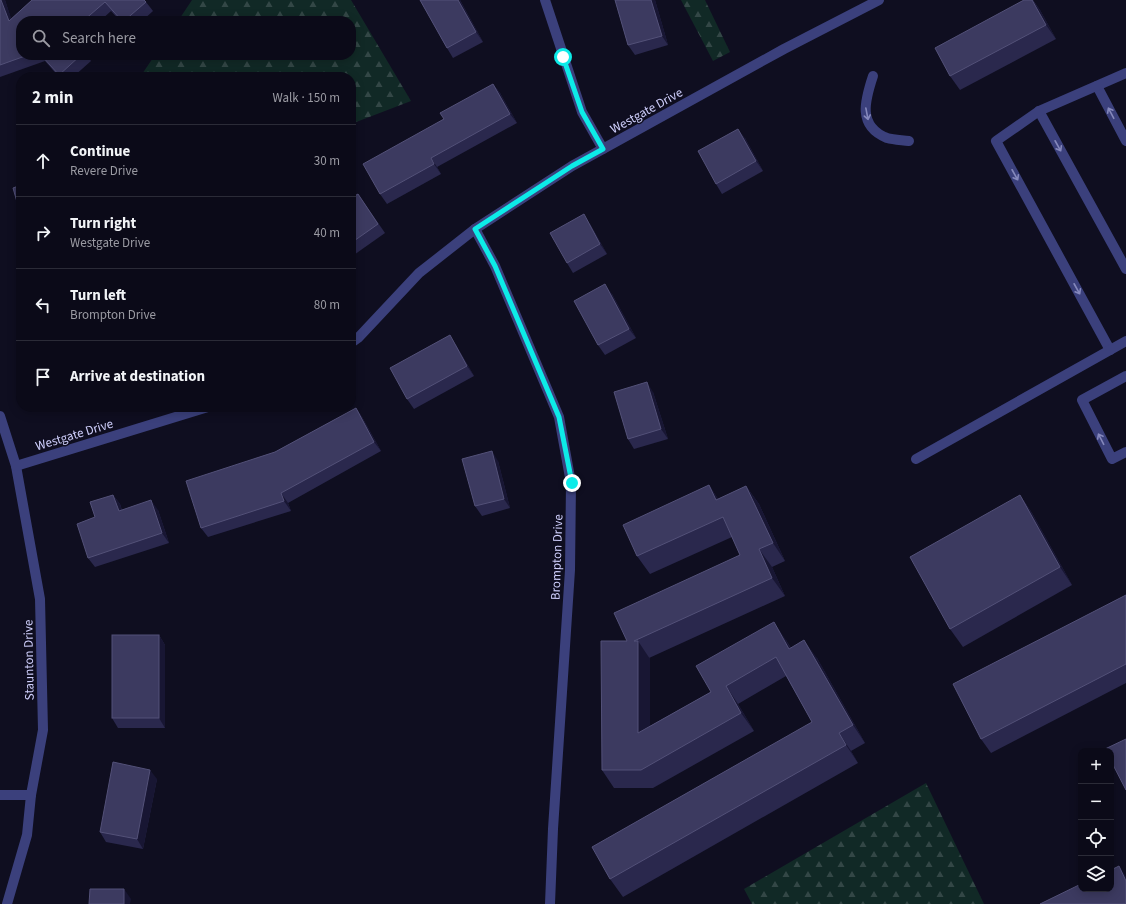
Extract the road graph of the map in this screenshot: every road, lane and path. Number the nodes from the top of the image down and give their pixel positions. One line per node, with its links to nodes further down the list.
1 (544, 0): 9 (street)
2 (879, 0): 9 (street, Westgate Drive)
3 (1126, 73): 5 (street)
4 (873, 76): 8 (street, one-way to 8)
5 (1097, 86): 6 (street); 7 (street, one-way to 5)
6 (1040, 112): 11 (street, one-way to 11); 14 (street, one-way to 14)
7 (1126, 140)
8 (909, 141)
9 (603, 149): 10 (street, Westgate Drive)
10 (475, 229): 12 (street, Westgate Drive); 24 (street, Brompton Drive)
11 (1126, 269)
12 (356, 339)
13 (1126, 341): 14 (street)
14 (1110, 350): 19 (street)
15 (1126, 376): 18 (street, one-way to 15)
16 (192, 412): 20 (street, Westgate Drive)
17 (0, 416): 20 (street, Staunton Drive)
18 (1126, 452)
19 (916, 459)
20 (16, 466): 22 (street, Staunton Drive)
21 (0, 795): 22 (street)
22 (31, 795): 23 (street, Staunton Drive)
23 (7, 904)
24 (550, 904)

